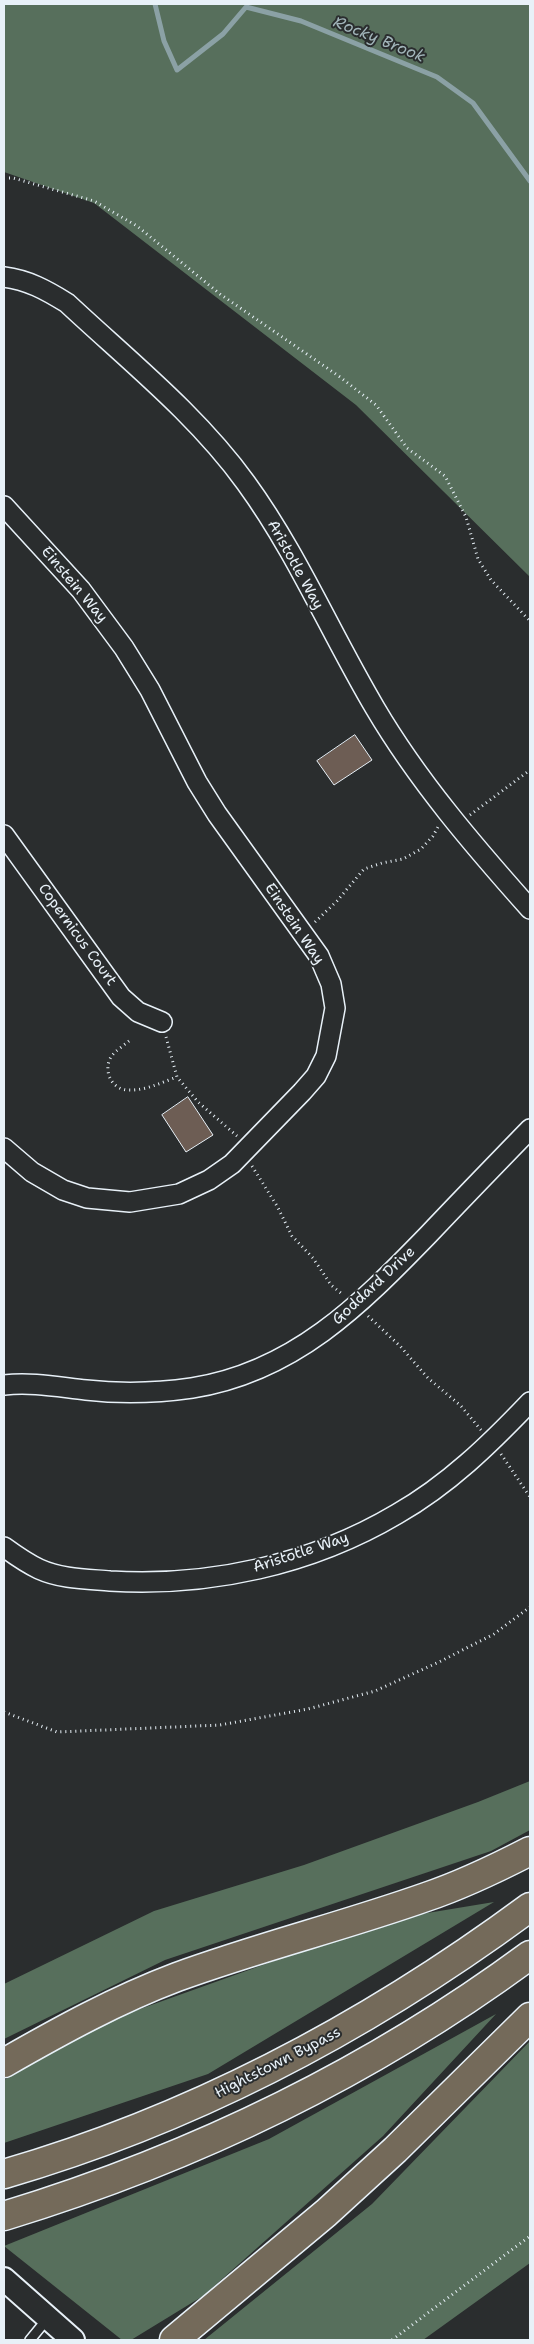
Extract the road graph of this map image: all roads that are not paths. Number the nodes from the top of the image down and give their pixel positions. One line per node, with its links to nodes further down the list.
1 (4, 277): 4 (street, Aristotle Way)
2 (4, 506): 7 (street, Einstein Way)
3 (4, 835): 5 (street, Copernicus Court)
4 (530, 910)
5 (162, 1022)
6 (530, 1128): 8 (street, Goddard Drive)
7 (4, 1148)
8 (4, 1385)
9 (530, 1402): 10 (street, Aristotle Way)
10 (4, 1547)
11 (530, 1851): 15 (highway)
12 (530, 1907): 16 (highway, Hightstown Bypass)
13 (530, 1955): 17 (highway)
14 (530, 2017): 22 (highway)
15 (4, 2062)
16 (4, 2174)
17 (4, 2216)
18 (4, 2279): 19 (street)
19 (48, 2318): 20 (lane); 21 (street)
20 (30, 2340)
21 (73, 2340)
22 (174, 2340)

